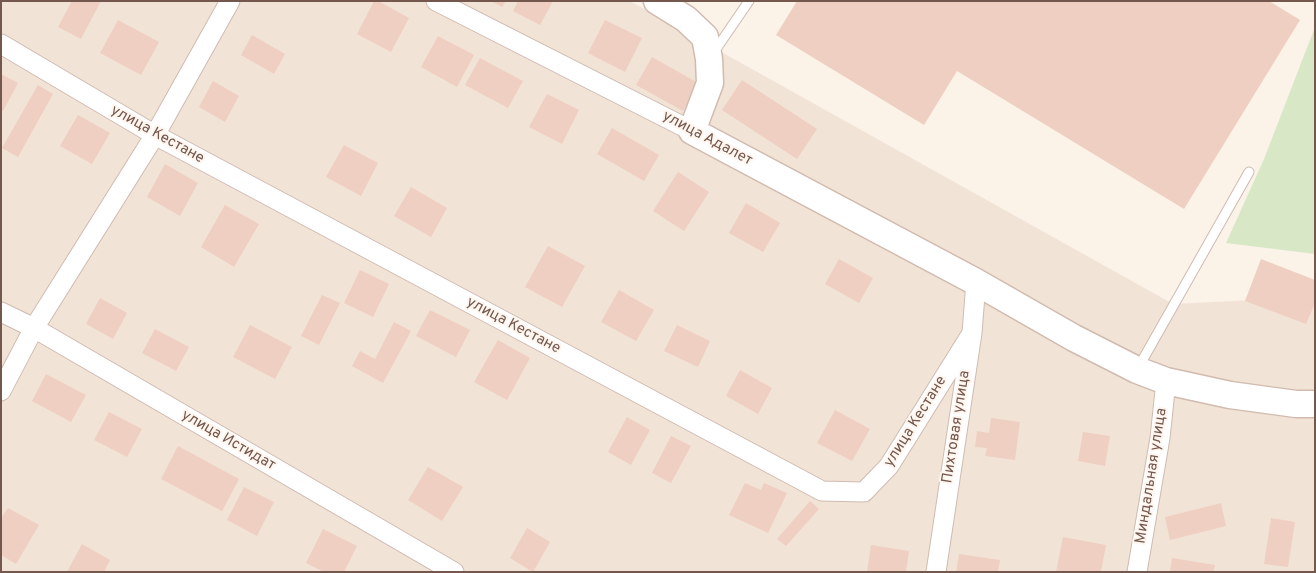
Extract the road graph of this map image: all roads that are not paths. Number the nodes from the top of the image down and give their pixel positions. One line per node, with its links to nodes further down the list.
1 (230, 1): 8 (street)
2 (436, 1): 7 (street, улица Адалет)
3 (657, 1): 6 (street)
4 (748, 1): 6 (lane)
5 (1, 44): 8 (street, улица Кестане)
6 (709, 58): 7 (street)
7 (692, 131): 10 (street, улица Адалет)
8 (155, 135): 12 (street); 13 (street, улица Кестане)
9 (1250, 172): 14 (lane)
10 (976, 282): 13 (street, Пихтовая улица); 14 (street, улица Адалет)
11 (1, 312): 12 (street, улица Истидат)
12 (34, 328): 16 (street); 18 (street, улица Истидат)
13 (972, 333): 19 (street, Пихтовая улица)
14 (1137, 370): 15 (street, улица Адалет)
15 (1166, 381): 17 (street, улица Адалет); 20 (street, Миндальная улица)
16 (1, 391)
17 (1315, 404)
18 (454, 572)
19 (936, 572)
20 (1137, 572)

